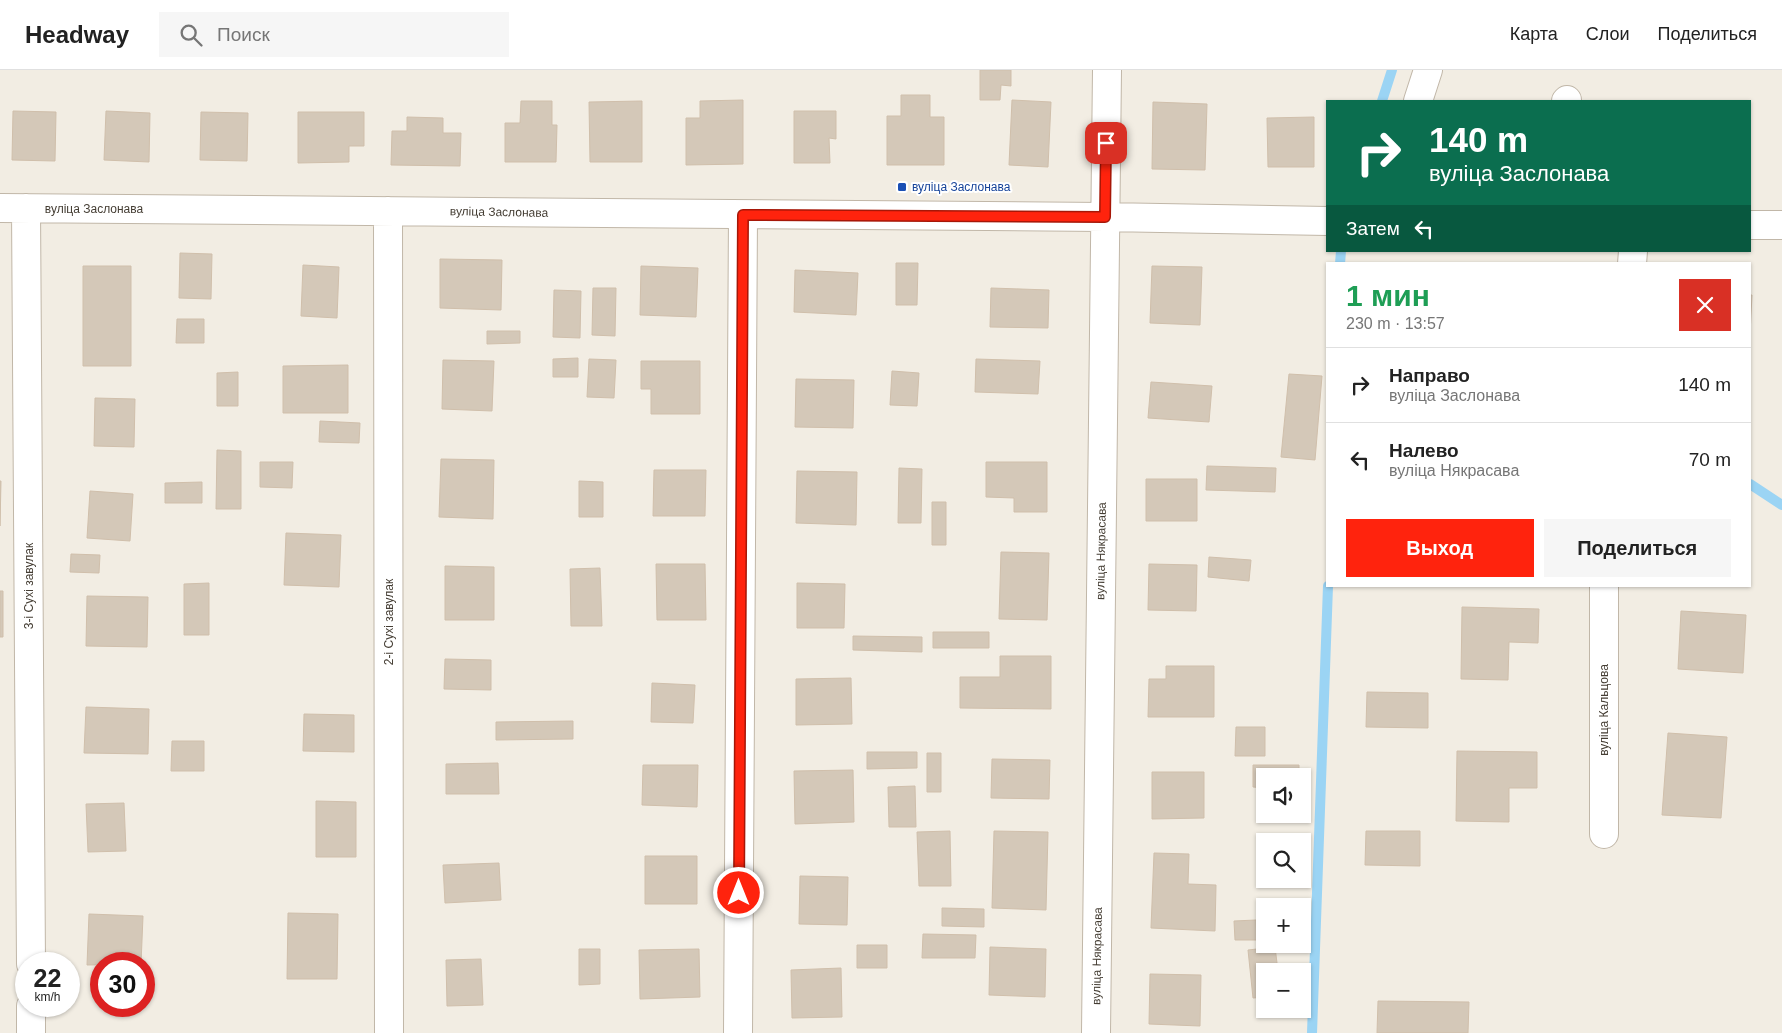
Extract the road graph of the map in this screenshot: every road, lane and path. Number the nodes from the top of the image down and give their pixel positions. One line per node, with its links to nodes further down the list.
1 (1107, 70): 7 (street, вуліца Някрасава)
2 (1428, 70): 3 (street)
3 (1418, 100)
4 (13, 208): 5 (street, вуліца Заслонава); 13 (street, 3-і Сухі завулак)
5 (388, 210): 6 (street, вуліца Заслонава); 16 (street, 2-і Сухі завулак)
6 (743, 215): 7 (street, вуліца Заслонава); 17 (street)
7 (1105, 217): 8 (street, вуліца Заслонава); 18 (street, вуліца Някрасава)
8 (1326, 221)
9 (1751, 225): 10 (street)
10 (1782, 225)
11 (1604, 587): 12 (street, вуліца Кальцова)
12 (1604, 834)
13 (31, 952)
14 (31, 1017): 15 (street)
15 (31, 1033)
16 (390, 1033)
17 (738, 1033)
18 (1096, 1033)

